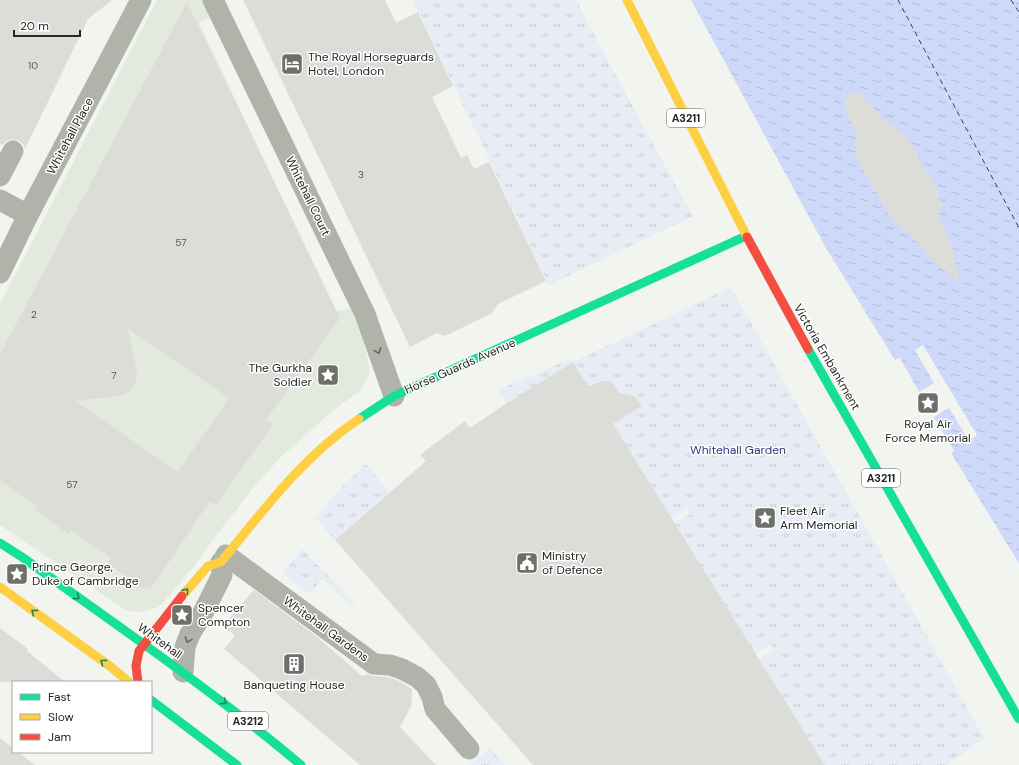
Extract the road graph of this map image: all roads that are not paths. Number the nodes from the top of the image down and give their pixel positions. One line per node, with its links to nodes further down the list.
1 (141, 0): 7 (street, Whitehall Place)
2 (214, 0): 10 (street, Whitehall Court, one-way to 10)
3 (627, 0): 8 (main road, Victoria Embankment / A3211)
4 (13, 151): 5 (street)
5 (0, 176)
6 (0, 200): 7 (street)
7 (28, 216): 9 (street, Whitehall Place)
8 (746, 236): 10 (main road, Horse Guards Avenue); 19 (main road, Victoria Embankment / A3211)
9 (0, 273)
10 (394, 396): 12 (main road, Horse Guards Avenue)
11 (0, 543): 14 (main road, Whitehall / A3212, one-way to 14)
12 (223, 559): 14 (main road, Horse Guards Avenue, one-way to 12); 15 (street, one-way to 15); 20 (street, Whitehall Gardens)
13 (0, 587): 16 (main road, one-way to 13)
14 (144, 644): 15 (main road, Whitehall / A3212); 17 (main road, Horse Guards Avenue)
15 (183, 672): 22 (main road, Whitehall / A3212, one-way to 22)
16 (128, 681)
17 (138, 681)
18 (152, 701): 21 (main road)
19 (1019, 719)
20 (469, 749)
21 (237, 765)
22 (301, 765)

